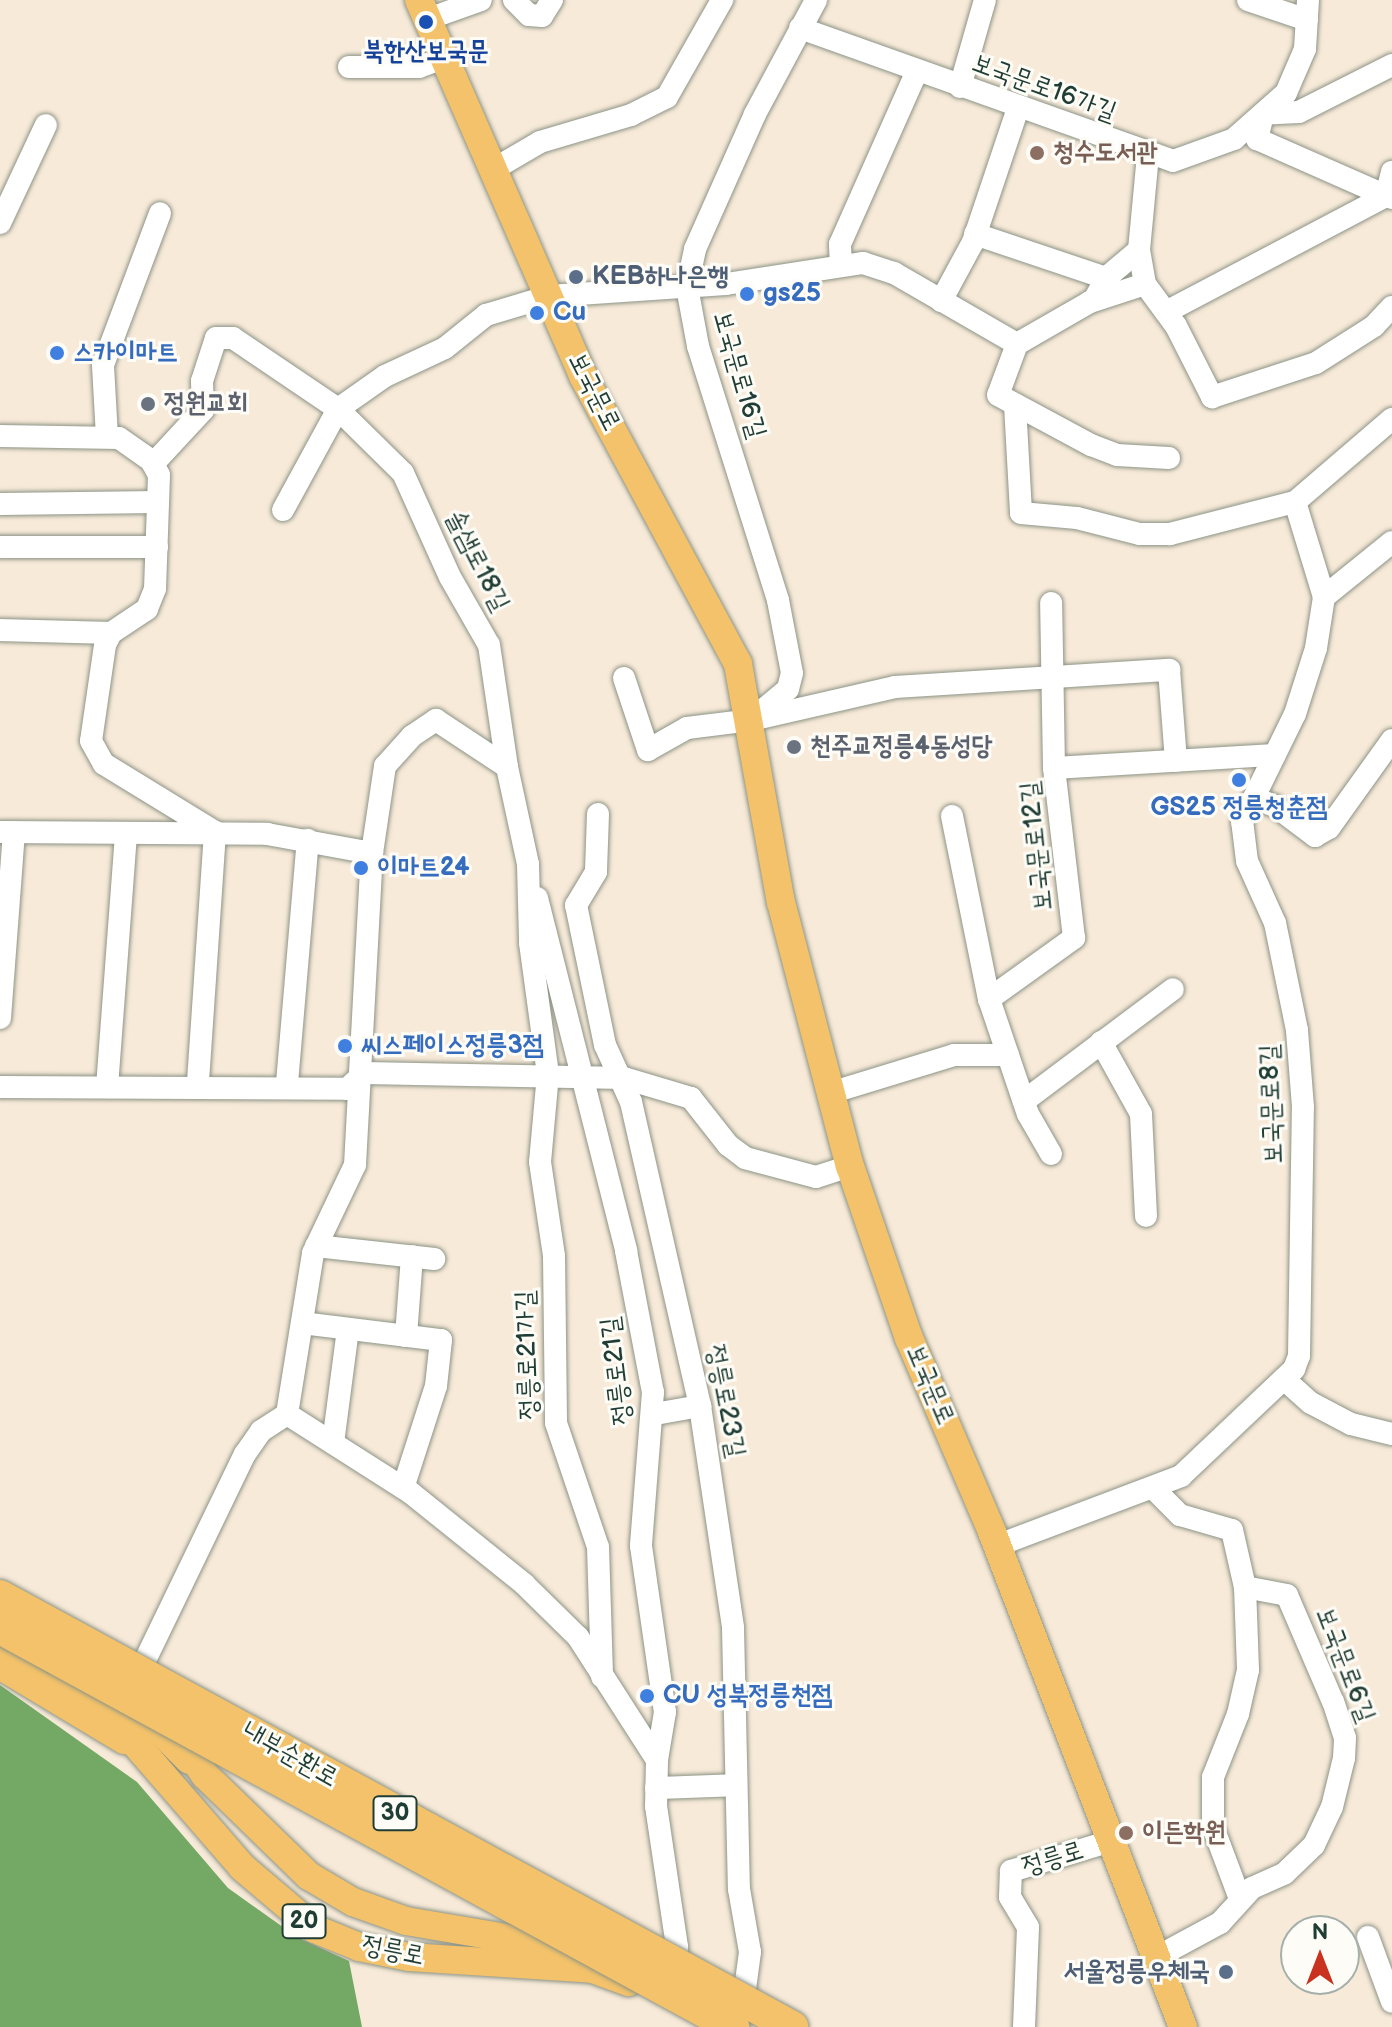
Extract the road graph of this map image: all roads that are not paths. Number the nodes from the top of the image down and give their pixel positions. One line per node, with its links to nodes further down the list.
1 (481, 0): 8 (street)
2 (514, 0): 3 (street)
3 (552, 0)
4 (722, 0): 20 (street)
5 (816, 0): 10 (street, 보국문로16길)
6 (985, 0): 15 (street)
7 (1248, 0): 9 (street)
8 (423, 10): 11 (main road, 보국문로)
9 (1308, 10): 17 (street, 보국문로16가길)
10 (800, 28): 14 (street, 보국문로16가길); 30 (street, 보국문로16길)
11 (444, 58): 13 (street); 20 (main road, 보국문로)
12 (1392, 65): 17 (street)
13 (349, 67)
14 (917, 71): 15 (street, 보국문로16가길); 27 (street)
15 (960, 87): 16 (street, 보국문로16가길)
16 (1018, 108): 19 (street, 보국문로16가길); 25 (street)
17 (1263, 114): 19 (street, 보국문로16가길); 22 (street)
18 (46, 125): 24 (street)
19 (1148, 154): 26 (street)
20 (494, 169): 31 (main road, 보국문로)
21 (1392, 172): 22 (street)
22 (1389, 197): 34 (street)
23 (160, 213): 41 (street)
24 (0, 223)
25 (975, 234): 28 (street); 33 (street)
26 (1139, 250): 28 (street); 29 (street)
27 (841, 265): 30 (street); 33 (street)
28 (1106, 278): 32 (street)
29 (1145, 284): 32 (street); 34 (street)
30 (687, 287): 31 (street); 57 (street, 보국문로16길)
31 (549, 296): 38 (street); 57 (main road, 보국문로)
32 (1094, 300): 36 (street)
33 (941, 301): 36 (street)
34 (1166, 312): 35 (street)
35 (1387, 318)
36 (1017, 344): 37 (street)
37 (1015, 405): 42 (street); 45 (street)
38 (340, 407): 43 (street, 솔샘로18길); 47 (street); 61 (street, 솔샘로18길)
39 (1392, 419): 45 (street)
40 (0, 436): 41 (street)
41 (107, 437): 43 (street)
42 (1169, 458)
43 (153, 464): 44 (street)
44 (158, 502): 46 (street); 50 (street)
45 (1295, 502): 51 (street)
46 (0, 504)
47 (283, 510)
48 (1392, 542): 51 (street)
49 (0, 547): 50 (street)
50 (157, 547): 54 (street)
51 (1324, 597): 59 (street, 보국문로8길)
52 (1051, 603): 55 (street)
53 (0, 630): 54 (street)
54 (111, 633): 66 (street)
55 (1053, 675): 57 (street); 60 (street); 62 (street)
56 (624, 678): 57 (street)
57 (751, 720): 85 (main road, 보국문로)
58 (1392, 740): 63 (street)
59 (1275, 755): 60 (street, 보국문로12길); 63 (street, 보국문로8길)
60 (1176, 761): 62 (street, 보국문로12길)
61 (507, 767): 70 (street); 71 (street, 솔샘로18길)
62 (1054, 768): 73 (street, 보국문로12길)
63 (1254, 798): 94 (street, 보국문로8길)
64 (598, 814): 80 (street, 정릉로23길)
65 (952, 816): 73 (street)
66 (215, 832): 68 (street); 69 (street); 81 (street)
67 (7, 833): 68 (street); 74 (street)
68 (126, 835): 84 (street)
69 (308, 840): 70 (street); 82 (street)
70 (372, 853): 77 (street)
71 (528, 864): 78 (street, 솔샘로18길); 79 (street, 정릉로21길)
72 (1173, 989): 75 (street)
73 (989, 999): 76 (street)
74 (0, 1018)
75 (1101, 1042): 86 (street); 89 (street)
76 (1008, 1055): 85 (street); 86 (street)
77 (364, 1073): 78 (street); 84 (street); 90 (street)
78 (548, 1074): 79 (street); 109 (street, 정릉로21가길)
79 (584, 1074): 80 (street); 97 (street, 정릉로21길)
80 (624, 1078): 88 (street); 95 (street, 정릉로23길)
81 (198, 1081)
82 (287, 1083)
83 (0, 1087): 84 (street)
84 (107, 1087)
85 (830, 1093): 88 (main road, 보국문로)
86 (1024, 1101): 87 (street)
87 (1051, 1154)
88 (850, 1166): 102 (main road, 보국문로)
89 (1146, 1216)
90 (316, 1246): 91 (street); 93 (street)
91 (302, 1323): 92 (street); 96 (street)
92 (348, 1329): 93 (street); 99 (street)
93 (406, 1336): 100 (street)
94 (1284, 1379): 98 (street); 101 (street, 보국문로8길)
95 (700, 1406): 97 (street); 114 (street, 정릉로23길)
96 (287, 1414): 99 (street); 110 (street)
97 (655, 1414): 113 (street, 정릉로21길)
98 (1392, 1434)
99 (333, 1443): 100 (street)
100 (403, 1488): 109 (street)
101 (1154, 1489): 102 (street, 보국문로8길); 104 (street)
102 (996, 1546): 117 (main road, 보국문로)
103 (0, 1583): 110 (main road, 정릉로 / 20)
104 (1245, 1587): 118 (street); 118 (street, 보국문로6길)
105 (0, 1596): 112 (highway); 126 (highway, 내부순환로 / 30, bridge)
106 (0, 1628): 123 (highway, 내부순환로 / 30, bridge)
107 (0, 1636): 111 (main road, 정릉로 / 20)
108 (0, 1663): 111 (highway)
109 (602, 1677): 113 (street)
110 (148, 1685): 112 (main road, 정릉로); 116 (main road, 정릉로 / 20)
111 (125, 1738): 121 (main road, 정릉로 / 20)
112 (190, 1758): 116 (main road, 정릉로)
113 (657, 1760): 115 (street, 정릉로21길)
114 (736, 1785): 115 (street); 123 (street, 정릉로23길)
115 (656, 1788): 121 (street, 정릉로21길)
116 (248, 1816): 121 (main road, 정릉로 / 20)
117 (1111, 1841): 120 (main road, 보국문로); 127 (street, 정릉로)
118 (1240, 1899): 120 (street, 보국문로6길)
119 (1368, 1937): 122 (street)
120 (1157, 1957): 128 (main road, 보국문로)
121 (672, 1991): 123 (main road, 정릉로 / 20); 124 (main road, 정릉로 / 20); 125 (main road)
122 (1392, 2002)
123 (746, 2023)
124 (700, 2027)
125 (710, 2027)
126 (792, 2027)
127 (1024, 2027)
128 (1183, 2027)

